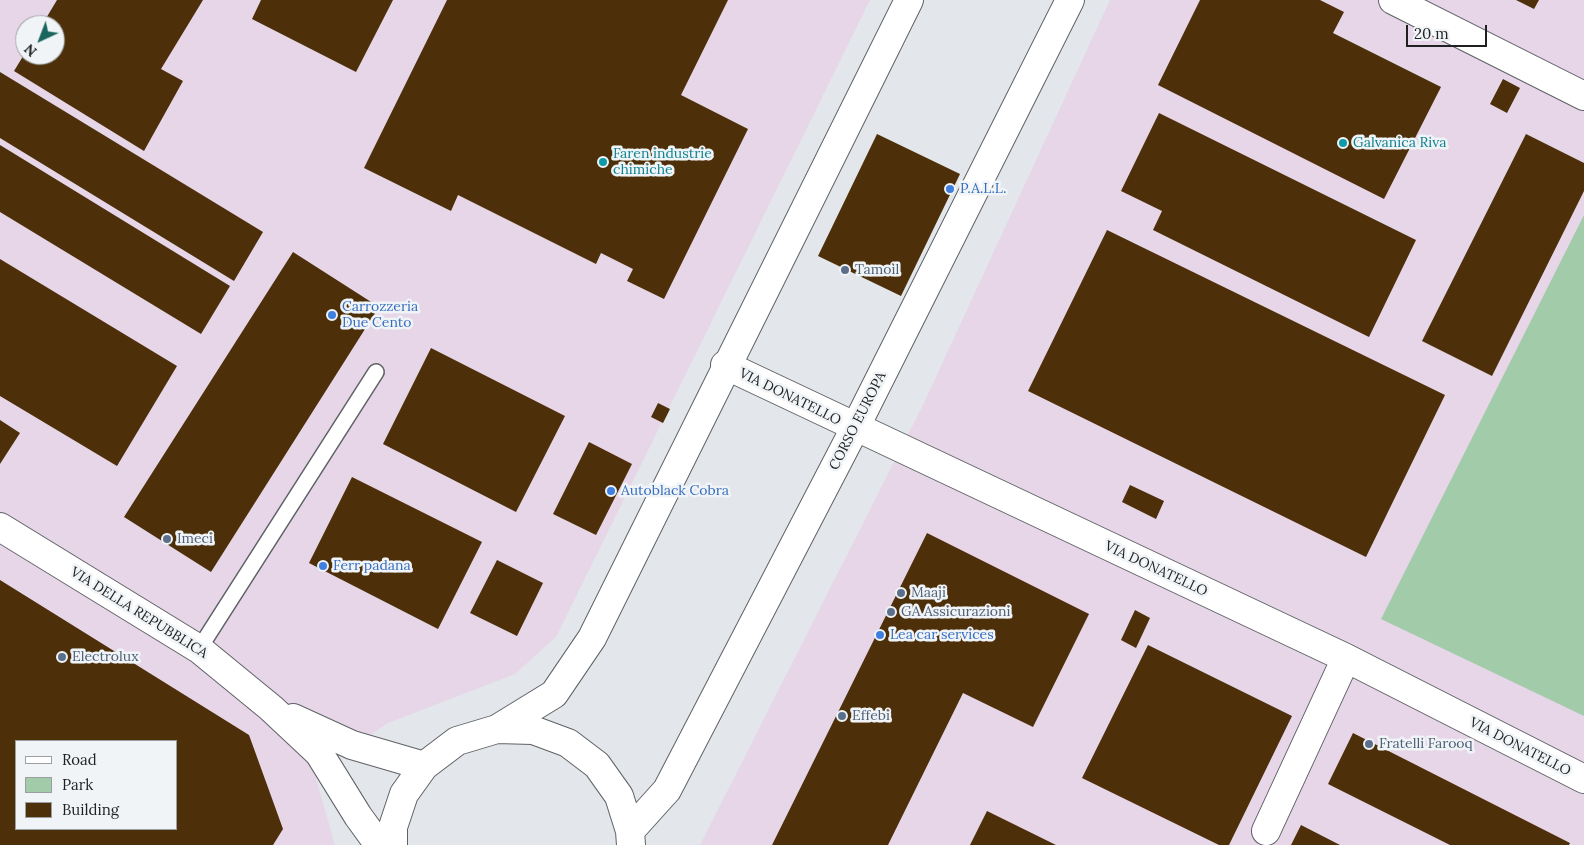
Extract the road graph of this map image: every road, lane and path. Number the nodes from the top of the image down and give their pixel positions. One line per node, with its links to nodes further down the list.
1 (909, 0): 5 (street)
2 (1070, 0): 7 (street, CORSO EUROPA)
3 (1393, 0): 4 (street)
4 (1584, 96)
5 (725, 365): 7 (street, VIA DONATELLO); 12 (street)
6 (376, 372): 9 (lane)
7 (855, 428): 10 (street, VIA DONATELLO); 16 (street, CORSO EUROPA)
8 (0, 527): 9 (street, VIA DELLA REPUBBLICA)
9 (199, 649): 11 (street, VIA DELLA REPUBBLICA)
10 (1346, 658): 14 (street, VIA DONATELLO); 15 (street)
11 (271, 708): 13 (street, VIA DELLA REPUBBLICA); 17 (street, VIA DELLA REPUBBLICA)
12 (497, 729): 13 (street); 16 (street)
13 (424, 766): 18 (street)
14 (1584, 779)
15 (1266, 831)
16 (631, 838)
17 (380, 845)
18 (392, 845)

